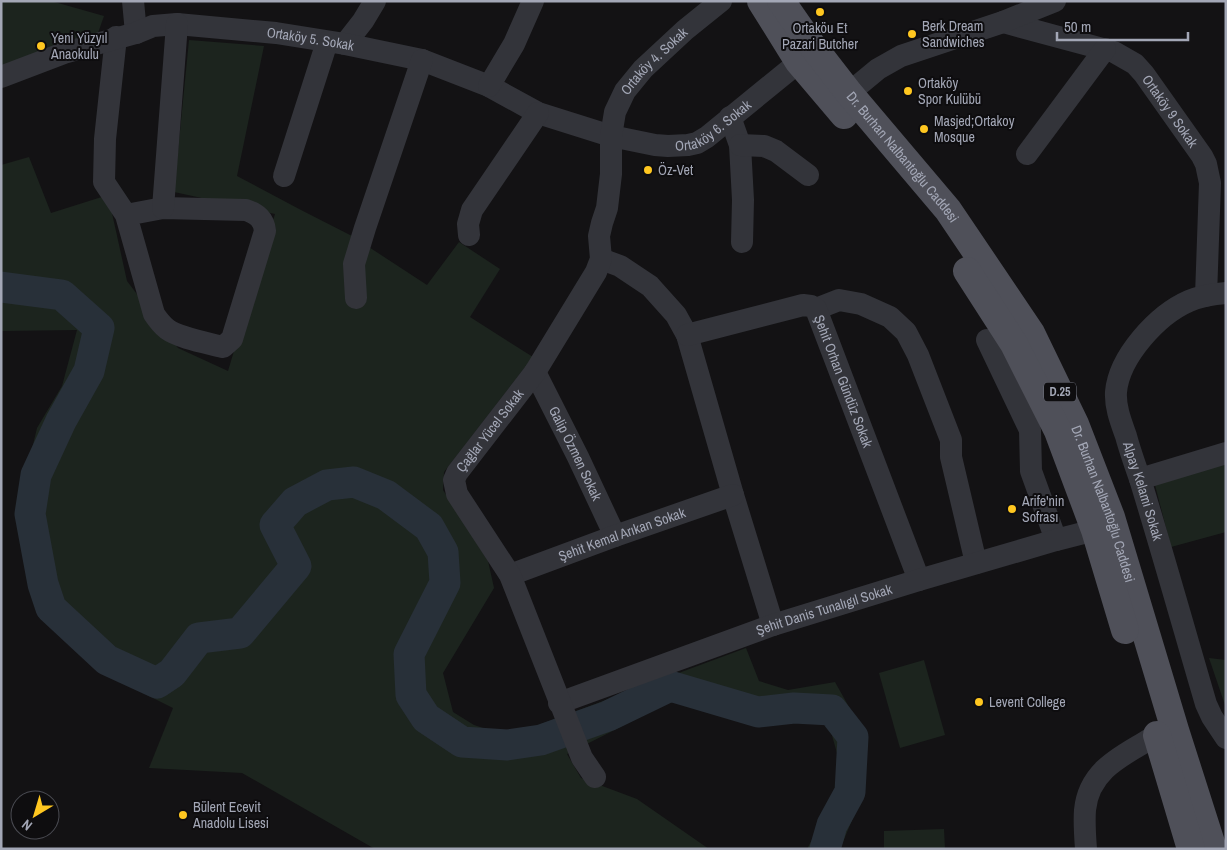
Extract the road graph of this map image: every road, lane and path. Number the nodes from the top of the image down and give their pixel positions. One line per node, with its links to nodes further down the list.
1 (133, 1): 10 (street)
2 (375, 1): 11 (street)
3 (533, 1): 16 (street)
4 (721, 1): 20 (street, Ortaköy 4. Sokak)
5 (761, 1): 14 (main road, Dr. Burhan Nalbantoğlu Caddesi / D.25)
6 (781, 1): 17 (main road, Dr. Burhan Nalbantoğlu Caddesi / D.25)
7 (1055, 1): 8 (street)
8 (1003, 22): 12 (street, Ortaköy 9 Sokak); 17 (street)
9 (177, 24): 10 (street, Ortaköy 5. Sokak); 11 (street, Ortaköy 5. Sokak); 26 (street)
10 (126, 35): 15 (street, Ortaköy 5. Sokak); 27 (street)
11 (336, 43): 13 (street, Ortaköy 5. Sokak); 24 (street)
12 (1105, 50): 22 (street); 25 (street, Ortaköy 9 Sokak)
13 (422, 60): 16 (street, Ortaköy 5. Sokak); 32 (street)
14 (799, 62): 19 (street, Ortaköy 6. Sokak); 40 (main road, Dr. Burhan Nalbantoğlu Caddesi / D.25)
15 (1, 77)
16 (488, 86): 18 (street, Ortaköy 5. Sokak)
17 (849, 93): 53 (main road, Dr. Burhan Nalbantoğlu Caddesi / D.25)
18 (538, 113): 20 (street, Ortaköy 5. Sokak); 28 (street)
19 (730, 117): 20 (street, Ortaköy 6. Sokak); 21 (street)
20 (611, 136): 30 (street, Çağlar Yücel Sokak)
21 (740, 145): 23 (street); 29 (street)
22 (1027, 154)
23 (808, 175)
24 (284, 176)
25 (1218, 178): 31 (street, Ortaköy 9 Sokak)
26 (163, 208): 27 (street); 27 (street)
27 (126, 215)
28 (469, 235)
29 (742, 242)
30 (600, 259): 34 (street); 36 (street, Çağlar Yücel Sokak)
31 (1216, 294): 38 (street, Alpay Kelami Sokak)
32 (356, 298)
33 (816, 309): 34 (street, Şehit Orhan Gündüz Sokak); 43 (street); 45 (street, Şehit Orhan Gündüz Sokak)
34 (687, 335): 39 (street)
35 (987, 340): 42 (street)
36 (535, 372): 41 (street, Galip Özmen Sokak); 44 (street, Çağlar Yücel Sokak)
37 (1226, 453): 38 (street)
38 (1140, 479): 49 (street, Alpay Kelami Sokak)
39 (733, 495): 41 (street, Şehit Kemal Arıkan Sokak); 46 (street)
40 (1095, 530): 42 (street, Şehit Danis Tunalıgıl Sokak); 48 (main road, Dr. Burhan Nalbantoğlu Caddesi / D.25)
41 (615, 536): 44 (street, Şehit Kemal Arıkan Sokak)
42 (1056, 540): 43 (street, Şehit Danis Tunalıgıl Sokak)
43 (976, 563): 45 (street, Şehit Danis Tunalıgıl Sokak)
44 (510, 575): 47 (street, Çağlar Yücel Sokak)
45 (919, 580): 46 (street, Şehit Danis Tunalıgıl Sokak)
46 (773, 625): 47 (street, Şehit Danis Tunalıgıl Sokak)
47 (561, 708): 50 (street, Çağlar Yücel Sokak)
48 (1157, 735): 51 (street); 52 (main road, Dr. Burhan Nalbantoğlu Caddesi / D.25)
49 (1226, 738)
50 (596, 777)
51 (1086, 849)
52 (1191, 849)
53 (1213, 849)

